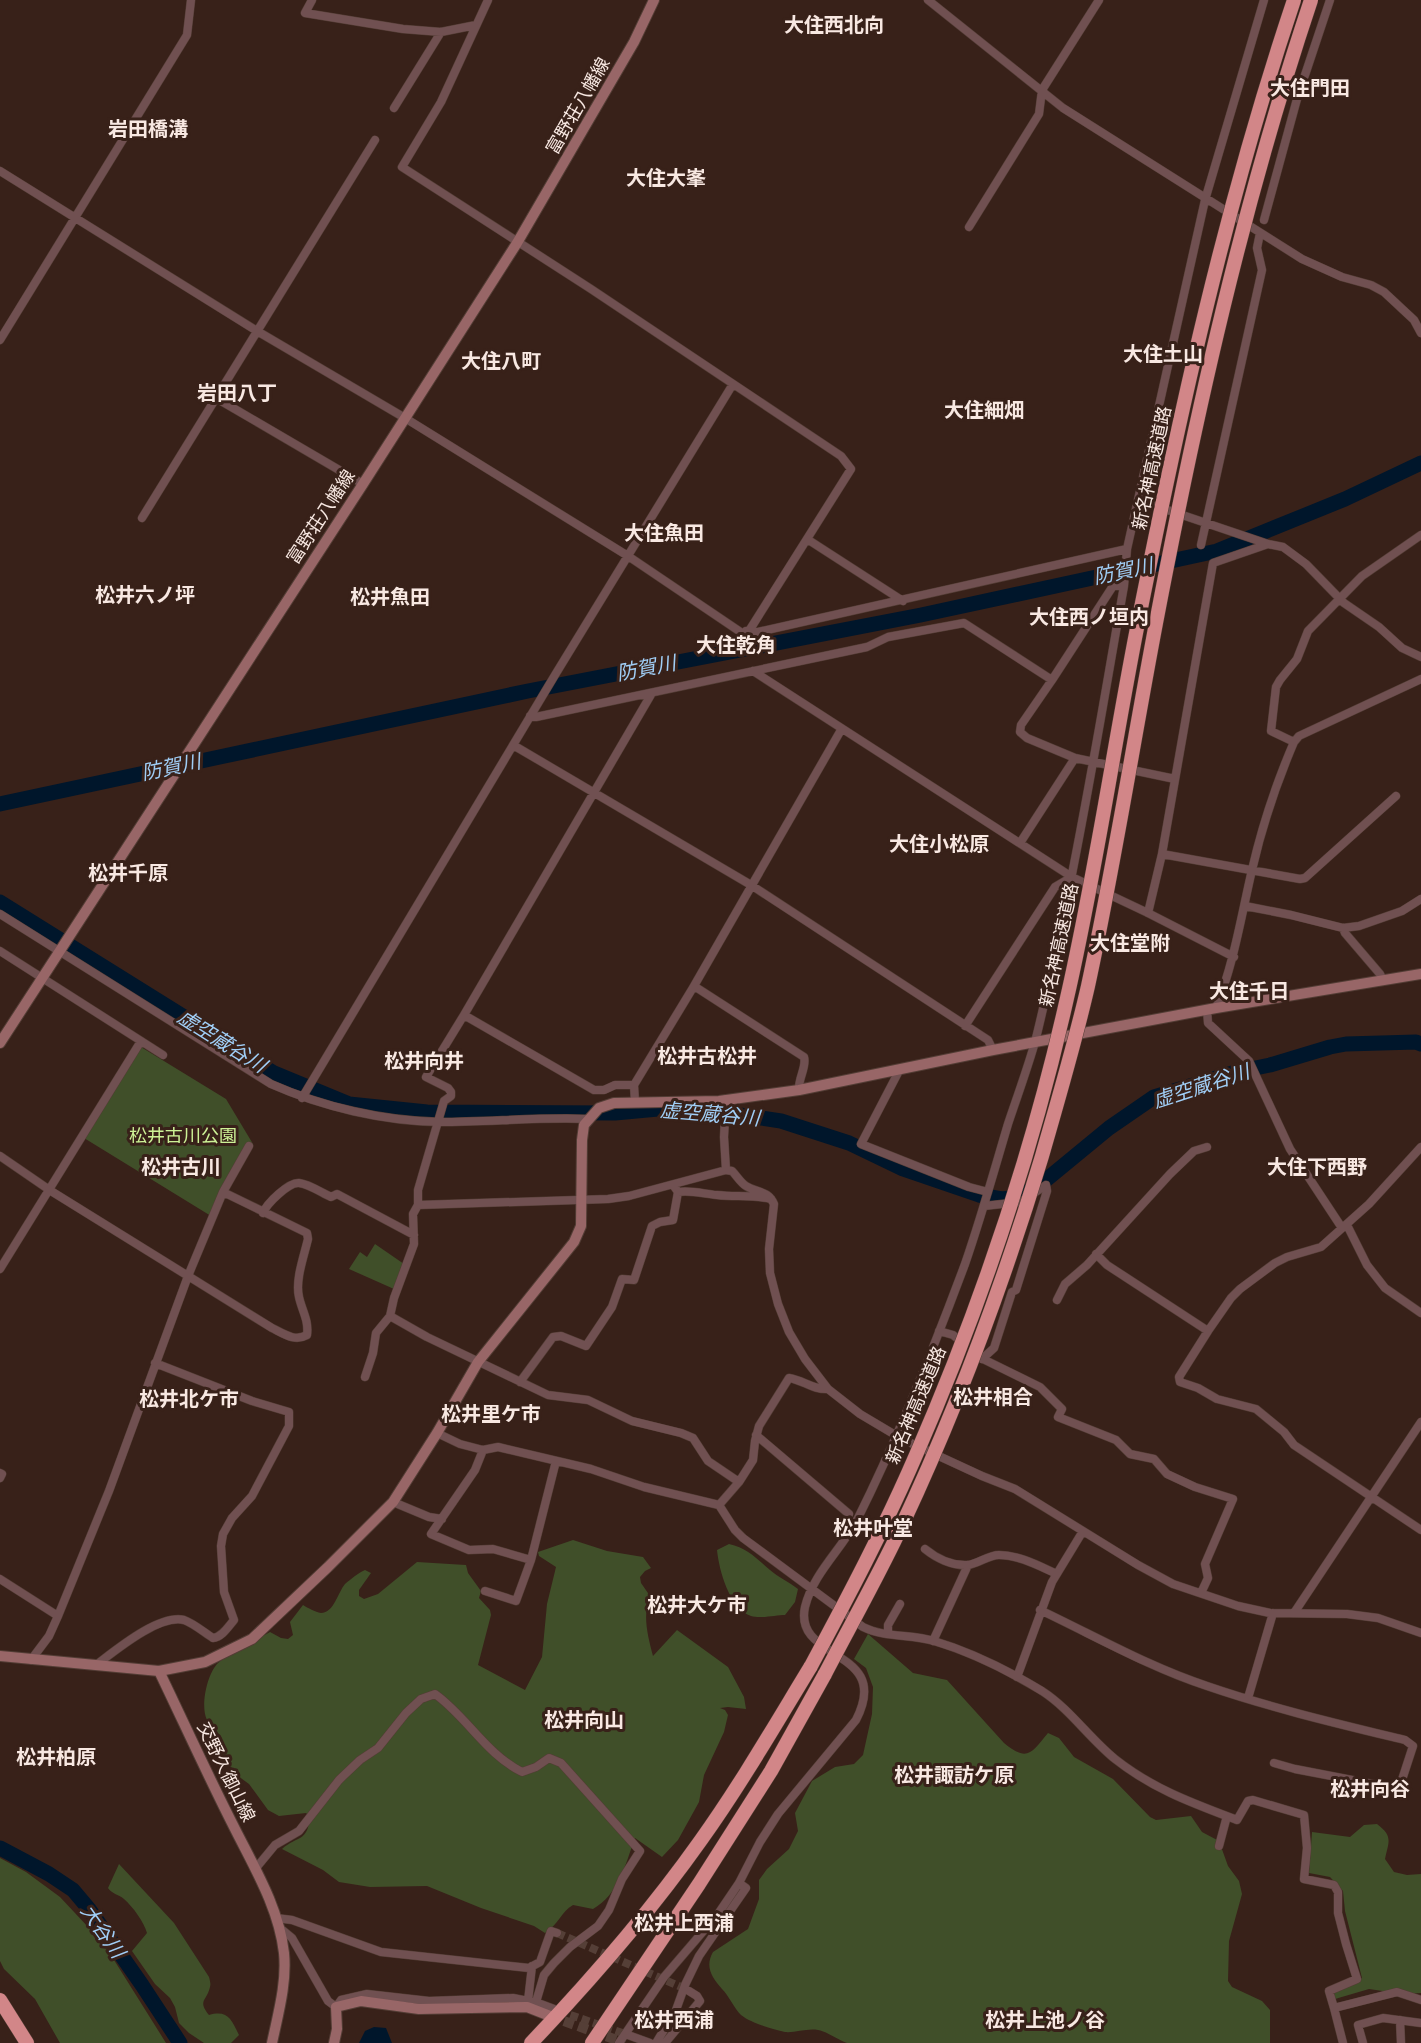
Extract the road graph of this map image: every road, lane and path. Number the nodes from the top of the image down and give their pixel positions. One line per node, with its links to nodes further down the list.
1 (191, 0): 18 (street)
2 (312, 0): 12 (street)
3 (488, 0): 11 (street)
4 (654, 0): 22 (street, 富野荘八幡線)
5 (928, 0): 13 (street)
6 (1099, 0): 13 (street)
7 (1264, 0): 17 (street)
8 (1294, 0): 180 (highway, 新名神高速道路, bridge)
9 (1311, 0): 181 (highway, 新名神高速道路, bridge)
10 (1330, 0): 19 (street)
11 (476, 25): 12 (street); 22 (street)
12 (441, 32): 14 (street)
13 (1042, 90): 17 (street); 20 (street)
14 (394, 108)
15 (375, 140): 23 (street)
16 (0, 171): 18 (street)
17 (1205, 200): 21 (street); 30 (street)
18 (75, 218): 23 (street); 25 (street)
19 (1264, 220)
20 (969, 227)
21 (1260, 233): 24 (street); 32 (street)
22 (517, 243): 26 (street); 28 (street, 富野荘八幡線)
23 (257, 331): 27 (street); 28 (street)
24 (1421, 333)
25 (0, 340)
26 (733, 384): 34 (street); 38 (street)
27 (216, 398): 29 (street); 31 (street)
28 (405, 418): 29 (street, 富野荘八幡線); 38 (street)
29 (363, 484): 68 (street, 富野荘八幡線)
30 (1138, 500): 32 (street); 37 (street)
31 (142, 518)
32 (1206, 521): 35 (street); 36 (street)
33 (1421, 535): 40 (street)
34 (807, 539): 41 (street); 42 (street)
35 (1266, 543): 40 (street); 54 (street)
36 (1201, 545)
37 (1127, 549): 39 (street); 41 (street)
38 (628, 556): 42 (street); 48 (street)
39 (1124, 586): 46 (street); 53 (street)
40 (1341, 599): 43 (street); 50 (street)
41 (903, 601): 42 (street)
42 (744, 634)
43 (1421, 657)
44 (753, 671): 46 (street); 47 (street); 49 (street)
45 (1421, 679): 50 (street)
46 (1052, 680): 52 (street)
47 (652, 693): 48 (street); 55 (street)
48 (530, 716): 51 (street)
49 (841, 730): 57 (street); 61 (street)
50 (1294, 742): 59 (street)
51 (513, 745): 55 (street); 85 (street)
52 (1075, 758): 53 (street); 57 (street)
53 (1093, 762): 54 (street); 60 (street)
54 (1175, 779): 58 (street)
55 (594, 793): 61 (street); 75 (street)
56 (1396, 796): 59 (street)
57 (1020, 843): 60 (street)
58 (1162, 854): 59 (street); 64 (street)
59 (1252, 870): 63 (street)
60 (1072, 877): 64 (street); 76 (street); 78 (street)
61 (751, 885): 73 (street); 76 (street)
62 (1421, 899): 66 (street)
63 (1245, 906): 66 (street); 69 (street)
64 (1148, 913): 69 (street)
65 (0, 914): 68 (street)
66 (1343, 928): 72 (street)
67 (0, 951): 71 (street)
68 (60, 951): 71 (street, 富野荘八幡線); 85 (street)
69 (1233, 957): 74 (street)
70 (1421, 974): 72 (street)
71 (42, 978): 77 (street); 79 (street, 富野荘八幡線)
72 (1383, 980): 74 (street)
73 (694, 986): 83 (street); 84 (street)
74 (1211, 1009): 78 (street); 105 (street)
75 (464, 1014): 83 (street); 89 (street)
76 (965, 1026): 80 (street)
77 (141, 1041): 81 (street); 96 (street)
78 (1035, 1042): 80 (street); 99 (street)
79 (0, 1043)
80 (993, 1050): 82 (street)
81 (163, 1055)
82 (900, 1069): 84 (street); 99 (street)
83 (634, 1085): 87 (street)
84 (799, 1090): 86 (street)
85 (302, 1098): 89 (street)
86 (726, 1099): 87 (street); 94 (street)
87 (635, 1102): 88 (street)
88 (593, 1115): 89 (street); 100 (street)
89 (438, 1122): 102 (street)
90 (249, 1146): 97 (street)
91 (1207, 1147): 107 (street)
92 (1421, 1147): 105 (street)
93 (0, 1156): 96 (street)
94 (726, 1170): 95 (street); 101 (street)
95 (673, 1185): 98 (street); 100 (street)
96 (49, 1189): 108 (street); 109 (street)
97 (223, 1192): 104 (street); 109 (street)
98 (678, 1192): 101 (street); 121 (street)
99 (988, 1192): 103 (street)
100 (582, 1200): 102 (street); 118 (street)
101 (772, 1200): 122 (street)
102 (418, 1205): 106 (street)
103 (984, 1206): 112 (street); 115 (street)
104 (263, 1213): 106 (street); 109 (street)
105 (1344, 1227): 113 (street); 116 (street)
106 (414, 1235): 114 (street)
107 (1096, 1254): 111 (street); 116 (street)
108 (0, 1269)
109 (188, 1276): 119 (street)
110 (983, 1300): 112 (street)
111 (1057, 1300)
112 (1006, 1309): 117 (street)
113 (1421, 1313)
114 (390, 1316): 118 (street); 120 (street)
115 (939, 1331): 117 (street); 126 (street)
116 (1208, 1331): 130 (street)
117 (982, 1359): 144 (street)
118 (478, 1362): 121 (street); 124 (street)
119 (155, 1364): 149 (street); 155 (street)
120 (364, 1377)
121 (520, 1382): 129 (street)
122 (828, 1389): 125 (street); 126 (street)
123 (1421, 1422): 130 (street)
124 (437, 1433): 127 (street); 131 (street)
125 (756, 1435): 129 (street); 133 (street)
126 (897, 1436): 136 (street); 142 (street)
127 (483, 1450): 128 (street); 134 (street)
128 (556, 1461): 132 (street); 138 (street)
129 (739, 1482): 132 (street)
130 (1371, 1496): 135 (street); 148 (street)
131 (393, 1502): 134 (street); 156 (street)
132 (719, 1505): 142 (street)
133 (849, 1514)
134 (442, 1519): 138 (street)
135 (1421, 1530)
136 (1083, 1531): 140 (street); 144 (street)
137 (925, 1549): 139 (street)
138 (531, 1560): 143 (street)
139 (968, 1565): 140 (street); 152 (street)
140 (1057, 1574): 146 (street)
141 (0, 1579): 149 (street)
142 (812, 1590): 151 (street); 163 (street)
143 (486, 1591)
144 (1201, 1593): 147 (street)
145 (900, 1604): 151 (street)
146 (1040, 1611): 157 (street); 158 (street)
147 (1272, 1613): 148 (street); 158 (street)
148 (1294, 1613): 150 (street)
149 (58, 1616): 154 (street)
150 (1421, 1632)
151 (888, 1634): 152 (street)
152 (933, 1641): 157 (street)
153 (0, 1656): 154 (street)
154 (31, 1660): 155 (street)
155 (96, 1665): 156 (street)
156 (159, 1671): 162 (street, 交野久御山線)
157 (1017, 1677): 160 (street)
158 (1248, 1698): 159 (street)
159 (1274, 1763)
160 (1227, 1816): 161 (street); 172 (street)
161 (1219, 1846)
162 (256, 1868): 164 (street, 交野久御山線); 170 (street)
163 (739, 1883): 182 (street); 184 (street)
164 (278, 1923): 166 (street); 171 (street); 178 (street, 交野久御山線)
165 (557, 1933): 166 (street)
166 (532, 1966): 170 (street)
167 (689, 1990): 185 (street)
168 (0, 2000): 177 (highway)
169 (1421, 2000): 172 (street)
170 (532, 2001): 171 (street); 173 (street)
171 (336, 2007): 173 (street); 179 (street)
172 (1334, 2008): 186 (street)
173 (552, 2012)
174 (1400, 2020): 175 (street); 187 (street); 188 (street)
175 (1421, 2023)
176 (628, 2035): 183 (street)
177 (27, 2043)
178 (272, 2043)
179 (334, 2043)
180 (531, 2043)
181 (592, 2043)
182 (619, 2043)
183 (650, 2043)
184 (656, 2043)
185 (665, 2043)
186 (1343, 2043)
187 (1363, 2043)
188 (1401, 2043)

